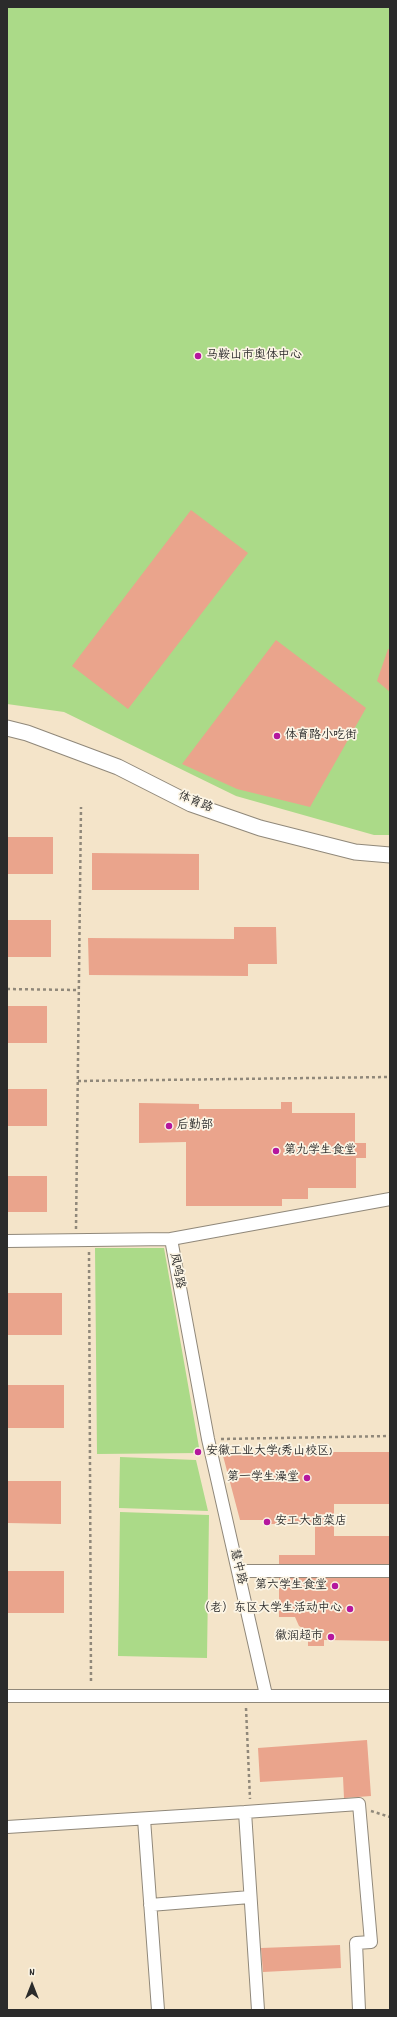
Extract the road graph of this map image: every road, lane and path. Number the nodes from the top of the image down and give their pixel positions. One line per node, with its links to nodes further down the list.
1 (7, 728): 3 (street, 体育路)
2 (81, 807): 5 (path)
3 (390, 854)
4 (7, 989): 5 (path)
5 (78, 990): 7 (path)
6 (390, 1077): 7 (path)
7 (78, 1080): 10 (path)
8 (390, 1198): 9 (street)
9 (171, 1239): 11 (street, 凤鸣路); 14 (street, 凤鸣路)
10 (76, 1240): 11 (street, 凤鸣路); 12 (street, 凤鸣路)
11 (89, 1240): 19 (path)
12 (7, 1241)
13 (390, 1436): 14 (path)
14 (208, 1439): 15 (street, 慧中路)
15 (238, 1571): 16 (street); 17 (street, 慧中路)
16 (390, 1571)
17 (266, 1695): 19 (street); 20 (street)
18 (7, 1696): 19 (street)
19 (91, 1696)
20 (390, 1696)
21 (253, 1707): 22 (path)
22 (245, 1812): 23 (street); 25 (street); 29 (street)
23 (144, 1818): 24 (street); 26 (street)
24 (7, 1828)
25 (250, 1897): 26 (street); 28 (street)
26 (150, 1905): 27 (street)
27 (158, 2010)
28 (258, 2010)
29 (359, 2010)

